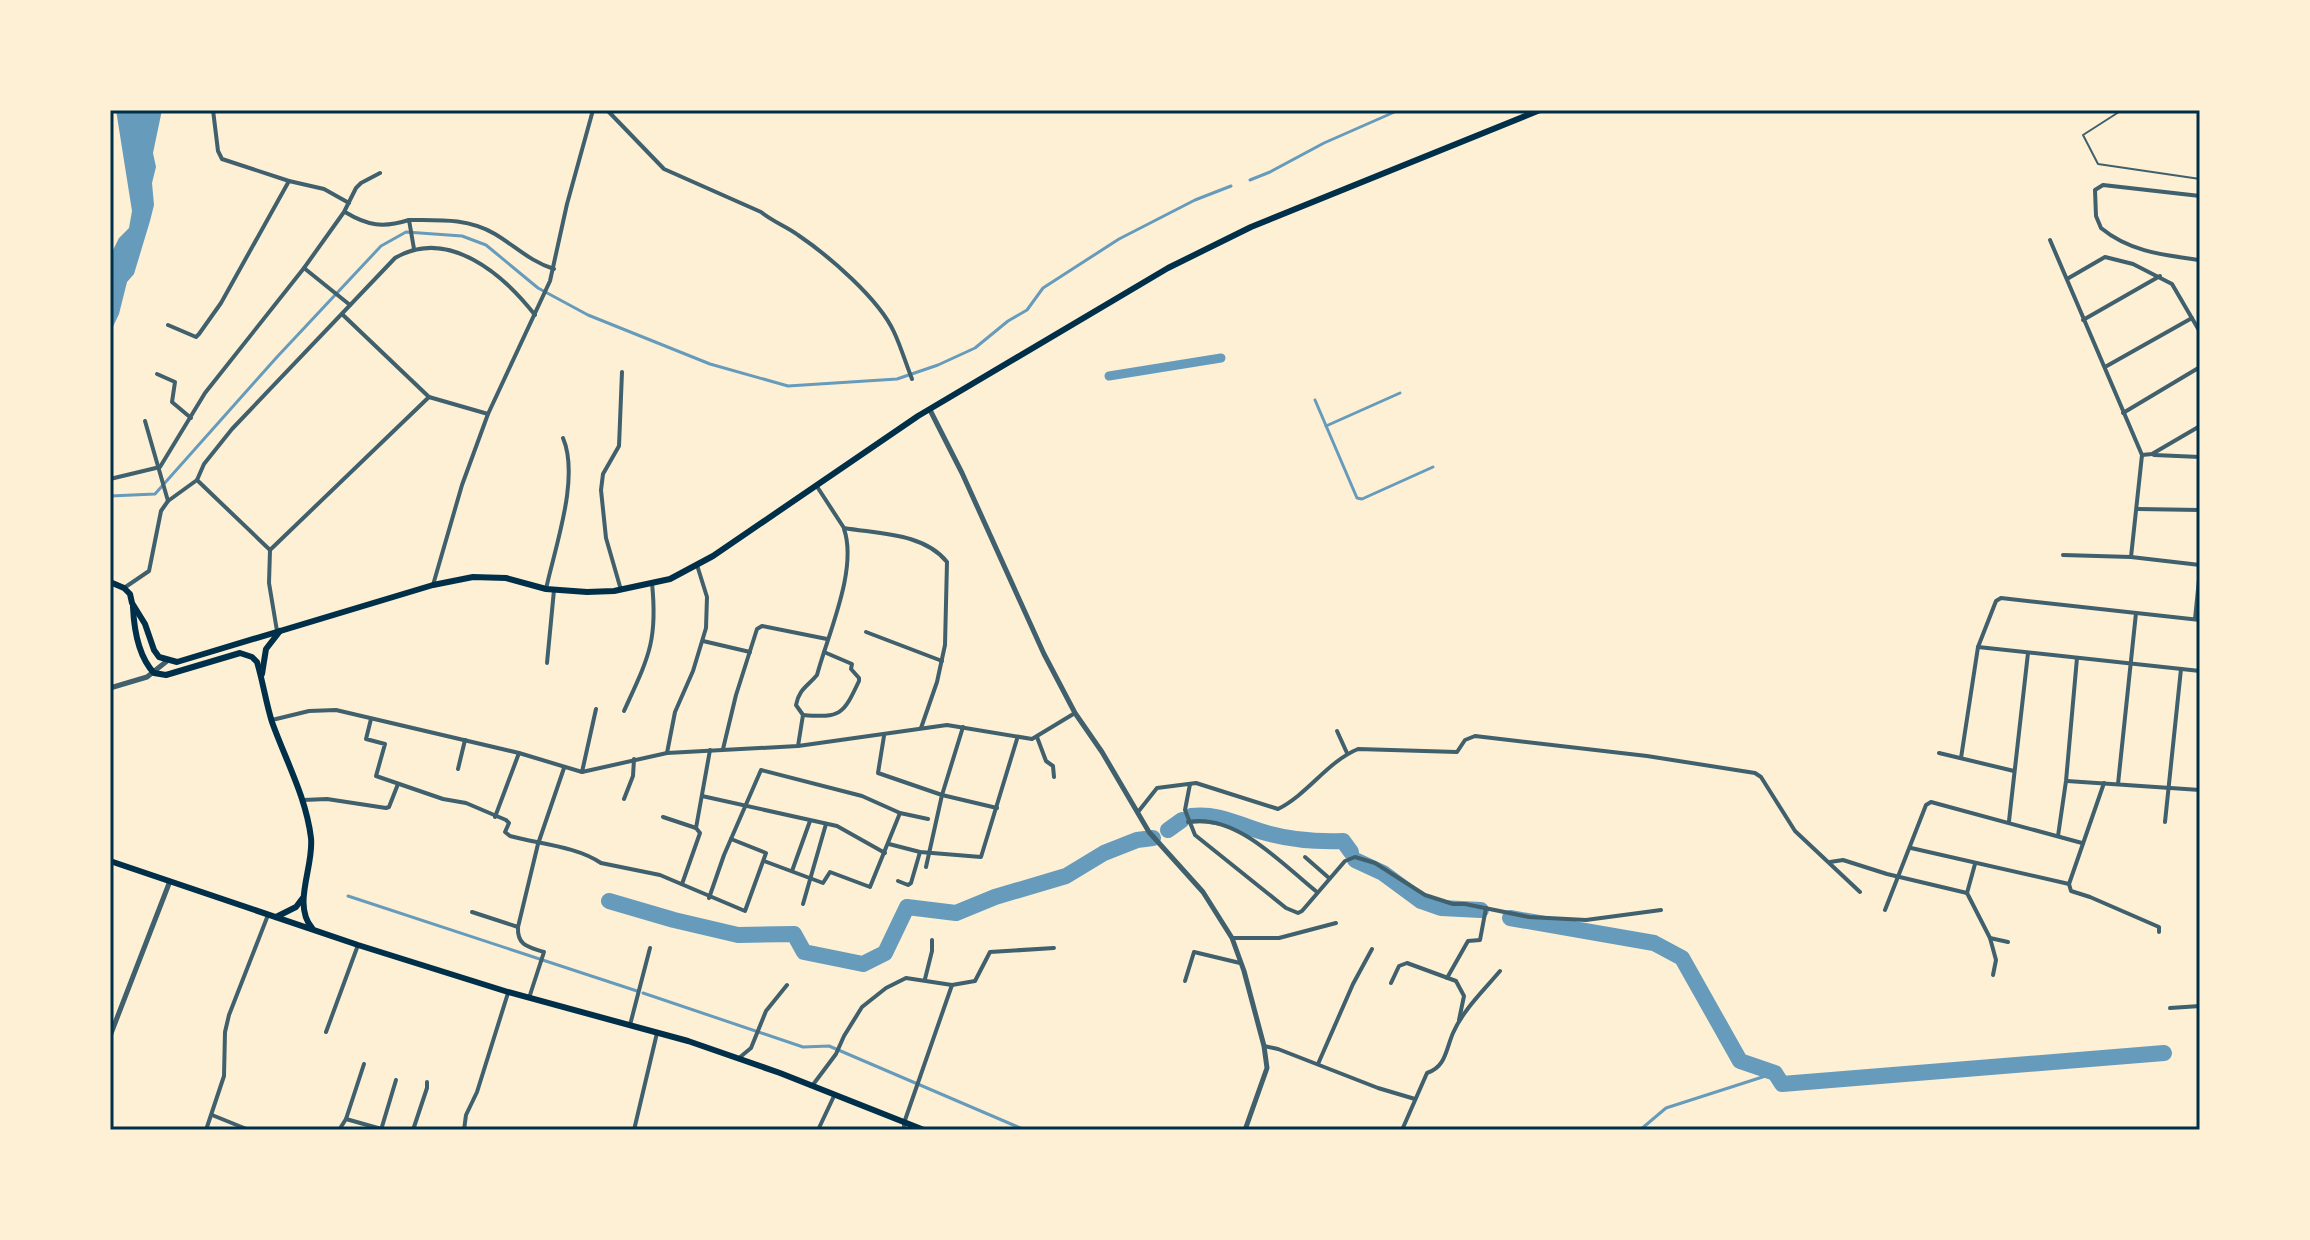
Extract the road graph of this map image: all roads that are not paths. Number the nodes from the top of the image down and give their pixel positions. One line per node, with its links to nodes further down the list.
1 (213, 110): 8 (street)
2 (593, 110): 17 (street)
3 (607, 110): 31 (street)
4 (1540, 110): 33 (main road)
5 (2122, 110): 7 (lane)
6 (380, 173): 10 (street)
7 (2200, 179)
8 (289, 181): 10 (street); 25 (street)
9 (2200, 196): 15 (street)
10 (349, 203): 11 (street)
11 (344, 212): 12 (street); 16 (street)
12 (409, 220): 14 (street); 17 (street)
13 (2050, 240): 19 (street)
14 (414, 249): 20 (street); 22 (street)
15 (2200, 260)
16 (304, 268): 20 (street); 36 (street)
17 (554, 270): 22 (street)
18 (2160, 276): 19 (street); 23 (street); 24 (street)
19 (2067, 279): 24 (street)
20 (348, 304): 21 (street)
21 (343, 315): 32 (street); 45 (street)
22 (535, 315): 35 (street)
23 (2192, 318): 26 (street); 27 (street)
24 (2083, 320): 27 (street)
25 (168, 325)
26 (2200, 332)
27 (2105, 367): 34 (street)
28 (2200, 367): 34 (street)
29 (622, 372): 64 (street)
30 (157, 374): 36 (street)
31 (912, 379)
32 (429, 397): 35 (street); 53 (street)
33 (930, 410): 46 (main road); 88 (street)
34 (2123, 413): 41 (street)
35 (488, 414): 60 (street)
36 (191, 418): 43 (street)
37 (145, 421): 43 (street)
38 (2200, 426): 40 (street)
39 (563, 438): 62 (street)
40 (2152, 454): 41 (street); 42 (street)
41 (2142, 455): 48 (street)
42 (2200, 457)
43 (160, 467): 44 (street); 47 (street)
44 (110, 479)
45 (197, 480): 47 (street); 53 (street)
46 (815, 484): 50 (street); 56 (main road)
47 (168, 501): 61 (street)
48 (2137, 509): 49 (street); 55 (street)
49 (2200, 510)
50 (844, 528): 70 (street); 78 (street)
51 (111, 542): 52 (street)
52 (110, 550)
53 (270, 550): 68 (street)
54 (2063, 555): 55 (street)
55 (2131, 557): 57 (street)
56 (697, 565): 59 (main road); 71 (street)
57 (2200, 567): 67 (street)
58 (110, 582): 61 (main road)
59 (652, 583): 64 (main road); 87 (street)
60 (433, 585): 62 (main road); 68 (main road)
61 (124, 588): 65 (main road)
62 (546, 589): 63 (main road)
63 (554, 590): 64 (main road); 79 (street)
64 (621, 590)
65 (132, 603): 77 (main road); 83 (main road)
66 (2136, 613): 67 (street); 72 (street); 80 (street)
67 (2198, 619)
68 (279, 631): 77 (main road); 84 (main road)
69 (866, 632): 78 (street)
70 (827, 639): 73 (street); 74 (street)
71 (703, 641): 73 (street); 103 (street)
72 (1978, 647): 75 (street); 106 (street)
73 (750, 652): 100 (street)
74 (824, 652): 89 (street); 89 (street)
75 (2028, 653): 76 (street); 110 (street)
76 (2077, 658): 80 (street); 113 (street)
77 (167, 661): 83 (street)
78 (942, 661): 93 (street)
79 (547, 663)
80 (2130, 664): 81 (street); 117 (street)
81 (2181, 669): 82 (street); 118 (street)
82 (2200, 671)
83 (154, 673): 84 (main road); 85 (street)
84 (262, 678): 91 (main road)
85 (110, 688)
86 (596, 709): 111 (street)
87 (624, 711)
88 (1075, 713): 96 (street); 126 (street)
89 (803, 715): 99 (street)
90 (371, 719): 91 (street); 98 (street); 115 (street)
91 (272, 720): 123 (main road)
92 (963, 726): 93 (street); 97 (street); 120 (street)
93 (921, 728): 95 (street)
94 (1337, 731): 104 (street)
95 (885, 735): 99 (street); 120 (street)
96 (1037, 737): 97 (street); 112 (street)
97 (1017, 738): 125 (street)
98 (465, 740): 102 (street); 109 (street)
99 (798, 746): 100 (street)
100 (723, 749): 101 (street)
101 (710, 750): 103 (street); 121 (street)
102 (519, 753): 108 (street); 128 (street)
103 (667, 753): 107 (street)
104 (1347, 753): 116 (street); 149 (street)
105 (1939, 753): 106 (street)
106 (1961, 758): 110 (street)
107 (634, 759): 111 (street); 122 (street)
108 (564, 768): 111 (street); 140 (street)
109 (458, 769)
110 (2014, 771): 133 (street)
111 (582, 772)
112 (1054, 777)
113 (2066, 781): 114 (street); 137 (street)
114 (2104, 783): 117 (street); 139 (street)
115 (398, 784): 123 (street); 128 (street)
116 (1190, 784): 126 (street); 132 (street)
117 (2118, 784): 118 (street)
118 (2167, 788): 119 (street); 134 (street)
119 (2200, 790)
120 (942, 795): 125 (street); 144 (street)
121 (702, 796): 124 (street); 136 (street)
122 (624, 799)
123 (303, 800): 160 (main road)
124 (745, 805): 127 (street); 131 (street); 138 (street)
125 (997, 808): 144 (street)
126 (1138, 812): 175 (street)
127 (900, 813): 130 (street); 141 (street)
128 (495, 817): 140 (street)
129 (663, 817): 136 (street)
130 (928, 819)
131 (810, 821): 135 (street); 152 (street)
132 (1188, 822): 161 (street); 161 (street)
133 (2008, 822): 137 (street); 142 (street)
134 (2165, 822)
135 (826, 824): 145 (street); 154 (street)
136 (696, 828): 158 (street)
137 (2058, 836): 139 (street)
138 (731, 839): 148 (street); 164 (street)
139 (2082, 843): 159 (street)
140 (538, 844): 158 (street); 172 (street)
141 (889, 844): 143 (street); 145 (street)
142 (1911, 848): 150 (street); 153 (street)
143 (920, 852): 144 (street); 157 (street)
144 (931, 852): 151 (street)
145 (885, 853): 154 (street)
146 (1305, 857): 155 (street)
147 (110, 861): 156 (main road)
148 (764, 861): 152 (street); 164 (street)
149 (1830, 862): 153 (street); 162 (street)
150 (1975, 864): 159 (street); 163 (street)
151 (926, 867)
152 (792, 871): 154 (street)
153 (1898, 875): 163 (street); 168 (street)
154 (810, 877): 165 (street)
155 (1329, 878): 161 (street); 166 (street)
156 (170, 880): 170 (main road); 200 (street)
157 (898, 881)
158 (682, 884): 164 (street)
159 (2069, 884): 174 (street)
160 (306, 888): 170 (main road); 173 (main road)
161 (1317, 892)
162 (1860, 892)
163 (1967, 893): 176 (street)
164 (709, 898)
165 (803, 904)
166 (1486, 908): 167 (street); 186 (street)
167 (1661, 910)
168 (1885, 910)
169 (472, 912): 172 (street)
170 (272, 916): 173 (main road); 210 (street)
171 (1336, 923): 175 (street)
172 (518, 927): 193 (street)
173 (314, 931): 179 (main road)
174 (2159, 932)
175 (1232, 938): 183 (street)
176 (1990, 938): 178 (street); 185 (street)
177 (932, 940): 187 (street)
178 (2008, 942)
179 (358, 945): 192 (main road); 198 (street)
180 (650, 948): 197 (street)
181 (1054, 948): 191 (street)
182 (1372, 949): 204 (street)
183 (1242, 964): 188 (street); 201 (street)
184 (1500, 971): 196 (street)
185 (1993, 975)
186 (1447, 978): 189 (street); 196 (street)
187 (925, 979): 191 (street); 207 (street)
188 (1185, 981)
189 (1391, 983)
190 (787, 985): 202 (street)
191 (952, 985): 212 (street)
192 (508, 992): 193 (main road); 218 (street)
193 (529, 998): 197 (main road)
194 (2200, 1006): 195 (street)
195 (2170, 1008)
196 (1459, 1023): 209 (street)
197 (630, 1025): 199 (main road)
198 (326, 1032)
199 (657, 1033): 202 (main road); 219 (street)
200 (110, 1036)
201 (1264, 1046): 204 (street); 222 (street)
202 (739, 1058): 207 (main road)
203 (364, 1064): 211 (street)
204 (1318, 1064): 209 (street)
205 (396, 1080): 216 (street)
206 (427, 1082): 217 (street)
207 (812, 1086): 208 (main road)
208 (834, 1096): 212 (main road); 220 (street)
209 (1415, 1099): 223 (street)
210 (212, 1115): 213 (street); 214 (street)
211 (346, 1119): 215 (street); 216 (street)
212 (904, 1126): 221 (main road)
213 (206, 1130)
214 (249, 1130)
215 (339, 1130)
216 (382, 1130)
217 (413, 1130)
218 (464, 1130)
219 (634, 1130)
220 (818, 1130)
221 (924, 1130)
222 (1245, 1130)
223 (1402, 1130)

